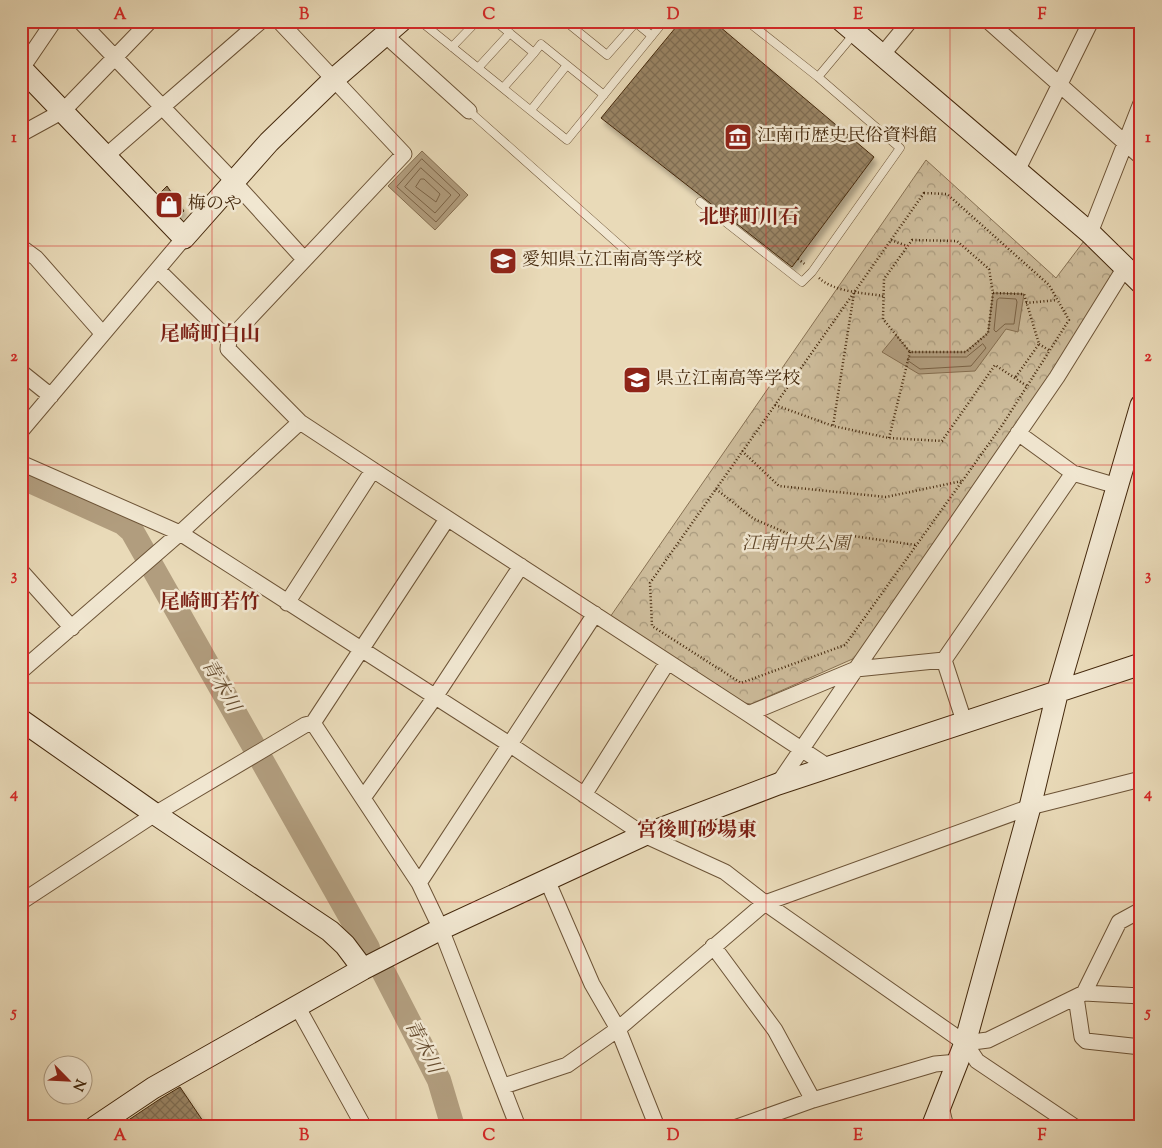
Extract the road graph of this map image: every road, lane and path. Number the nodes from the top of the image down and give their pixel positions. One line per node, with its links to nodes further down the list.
1 (54, 21): 25 (street)
2 (80, 21): 23 (street)
3 (150, 21): 23 (street)
4 (261, 21): 33 (street)
5 (279, 21): 28 (street)
6 (420, 21): 20 (lane)
7 (477, 21): 20 (lane)
8 (495, 21): 18 (lane)
9 (565, 21): 15 (lane)
10 (664, 21): 19 (lane)
11 (748, 21): 27 (lane)
12 (910, 21): 22 (street)
13 (988, 21): 29 (street)
14 (1091, 21): 29 (street)
15 (637, 22): 19 (lane)
16 (848, 27): 22 (street); 27 (lane)
17 (393, 28): 28 (street); 36 (street)
18 (510, 33): 21 (lane); 26 (lane)
19 (652, 36): 31 (lane)
20 (452, 47): 26 (lane)
21 (534, 53): 24 (lane); 30 (lane)
22 (882, 55): 41 (street)
23 (115, 57): 33 (street); 35 (street)
24 (567, 65): 31 (lane); 34 (lane)
25 (21, 68): 35 (street)
26 (478, 68): 30 (lane)
27 (818, 77): 54 (lane)
28 (334, 80): 42 (street); 50 (street)
29 (1060, 84): 38 (street); 41 (street)
30 (503, 88): 34 (lane)
31 (604, 95): 34 (lane)
32 (1141, 102): 38 (street)
33 (161, 106): 39 (street); 42 (street)
34 (531, 110)
35 (63, 111): 37 (street); 39 (street)
36 (469, 112): 49 (lane)
37 (21, 134)
38 (1126, 143): 40 (street); 44 (street)
39 (106, 156): 45 (street)
40 (1141, 157)
41 (1017, 171): 44 (street)
42 (234, 182): 45 (street); 50 (street)
43 (700, 202): 54 (lane)
44 (1090, 234): 52 (street)
45 (184, 238): 53 (street)
46 (891, 240): 47 (path); 56 (path); 59 (path)
47 (908, 246): 57 (path); 58 (path)
48 (21, 247): 61 (street)
49 (633, 257)
50 (304, 259): 62 (street)
51 (798, 259): 54 (path)
52 (1124, 269): 55 (street); 75 (street)
53 (158, 270): 61 (street); 62 (street)
54 (812, 272): 56 (path)
55 (1141, 283)
56 (854, 292): 58 (path); 70 (path); 73 (path)
57 (993, 292): 60 (path); 65 (path)
58 (884, 296): 65 (path)
59 (1057, 300): 60 (path); 64 (path)
60 (1026, 303): 63 (path)
61 (103, 334): 69 (street)
62 (229, 340): 72 (street)
63 (1039, 344): 64 (path); 67 (path)
64 (1050, 350): 68 (path)
65 (910, 352): 76 (path)
66 (21, 372): 69 (street)
67 (1015, 378): 68 (path); 76 (path)
68 (1027, 386): 81 (path)
69 (50, 396): 74 (street)
70 (775, 405): 73 (path); 77 (path)
71 (1141, 405): 82 (street)
72 (300, 422): 79 (street); 85 (street)
73 (834, 426): 76 (path)
74 (21, 431)
75 (1018, 433): 80 (street); 96 (street)
76 (889, 438)
77 (742, 451): 81 (path); 83 (path)
78 (21, 462): 85 (street)
79 (373, 470): 84 (street); 89 (street)
80 (1073, 473): 82 (street); 93 (street)
81 (962, 481): 86 (path)
82 (1117, 486): 98 (street)
83 (716, 489): 86 (path); 86 (path)
84 (447, 519): 87 (street); 92 (street)
85 (180, 533): 89 (street); 91 (street)
86 (917, 545)
87 (521, 566): 90 (street); 99 (street)
88 (21, 571): 91 (street)
89 (287, 603): 92 (street)
90 (595, 614): 94 (street); 104 (street)
91 (72, 628): 97 (street)
92 (361, 651): 99 (street); 103 (street)
93 (944, 660): 96 (street); 102 (street)
94 (667, 663): 100 (street); 109 (street)
95 (1141, 664): 98 (street)
96 (856, 669): 100 (street); 105 (street)
97 (21, 671)
98 (1058, 690): 102 (street); 111 (street)
99 (435, 697): 104 (street); 110 (street)
100 (748, 714): 105 (street)
101 (21, 720): 112 (street)
102 (964, 722): 106 (street)
103 (313, 723): 110 (street); 112 (street)
104 (509, 744): 109 (street); 115 (street)
105 (802, 750): 106 (street); 108 (street)
106 (830, 768): 108 (street)
107 (1141, 779): 111 (street)
108 (778, 784): 113 (street)
109 (584, 794): 113 (street)
110 (363, 798): 115 (street)
111 (1030, 807): 117 (street); 127 (street)
112 (155, 814): 116 (street); 121 (street)
113 (644, 835): 114 (street); 117 (street)
114 (547, 880): 119 (street); 125 (street)
115 (419, 883): 119 (street)
116 (21, 902)
117 (765, 903): 120 (street); 127 (street)
118 (1141, 910): 122 (street)
119 (441, 929): 121 (street); 128 (street)
120 (713, 946): 125 (street); 129 (street)
121 (363, 969): 124 (street)
122 (1080, 995): 123 (street); 126 (street); 127 (street)
123 (1141, 996)
124 (297, 1006): 131 (street); 132 (street)
125 (618, 1029): 128 (street); 134 (street)
126 (1141, 1047)
127 (961, 1053): 129 (street); 130 (street); 137 (street)
128 (504, 1086): 133 (street)
129 (813, 1100): 135 (street)
130 (943, 1117): 136 (street)
131 (95, 1127)
132 (364, 1127)
133 (518, 1127)
134 (657, 1127)
135 (737, 1127)
136 (932, 1127)
137 (1075, 1127)

